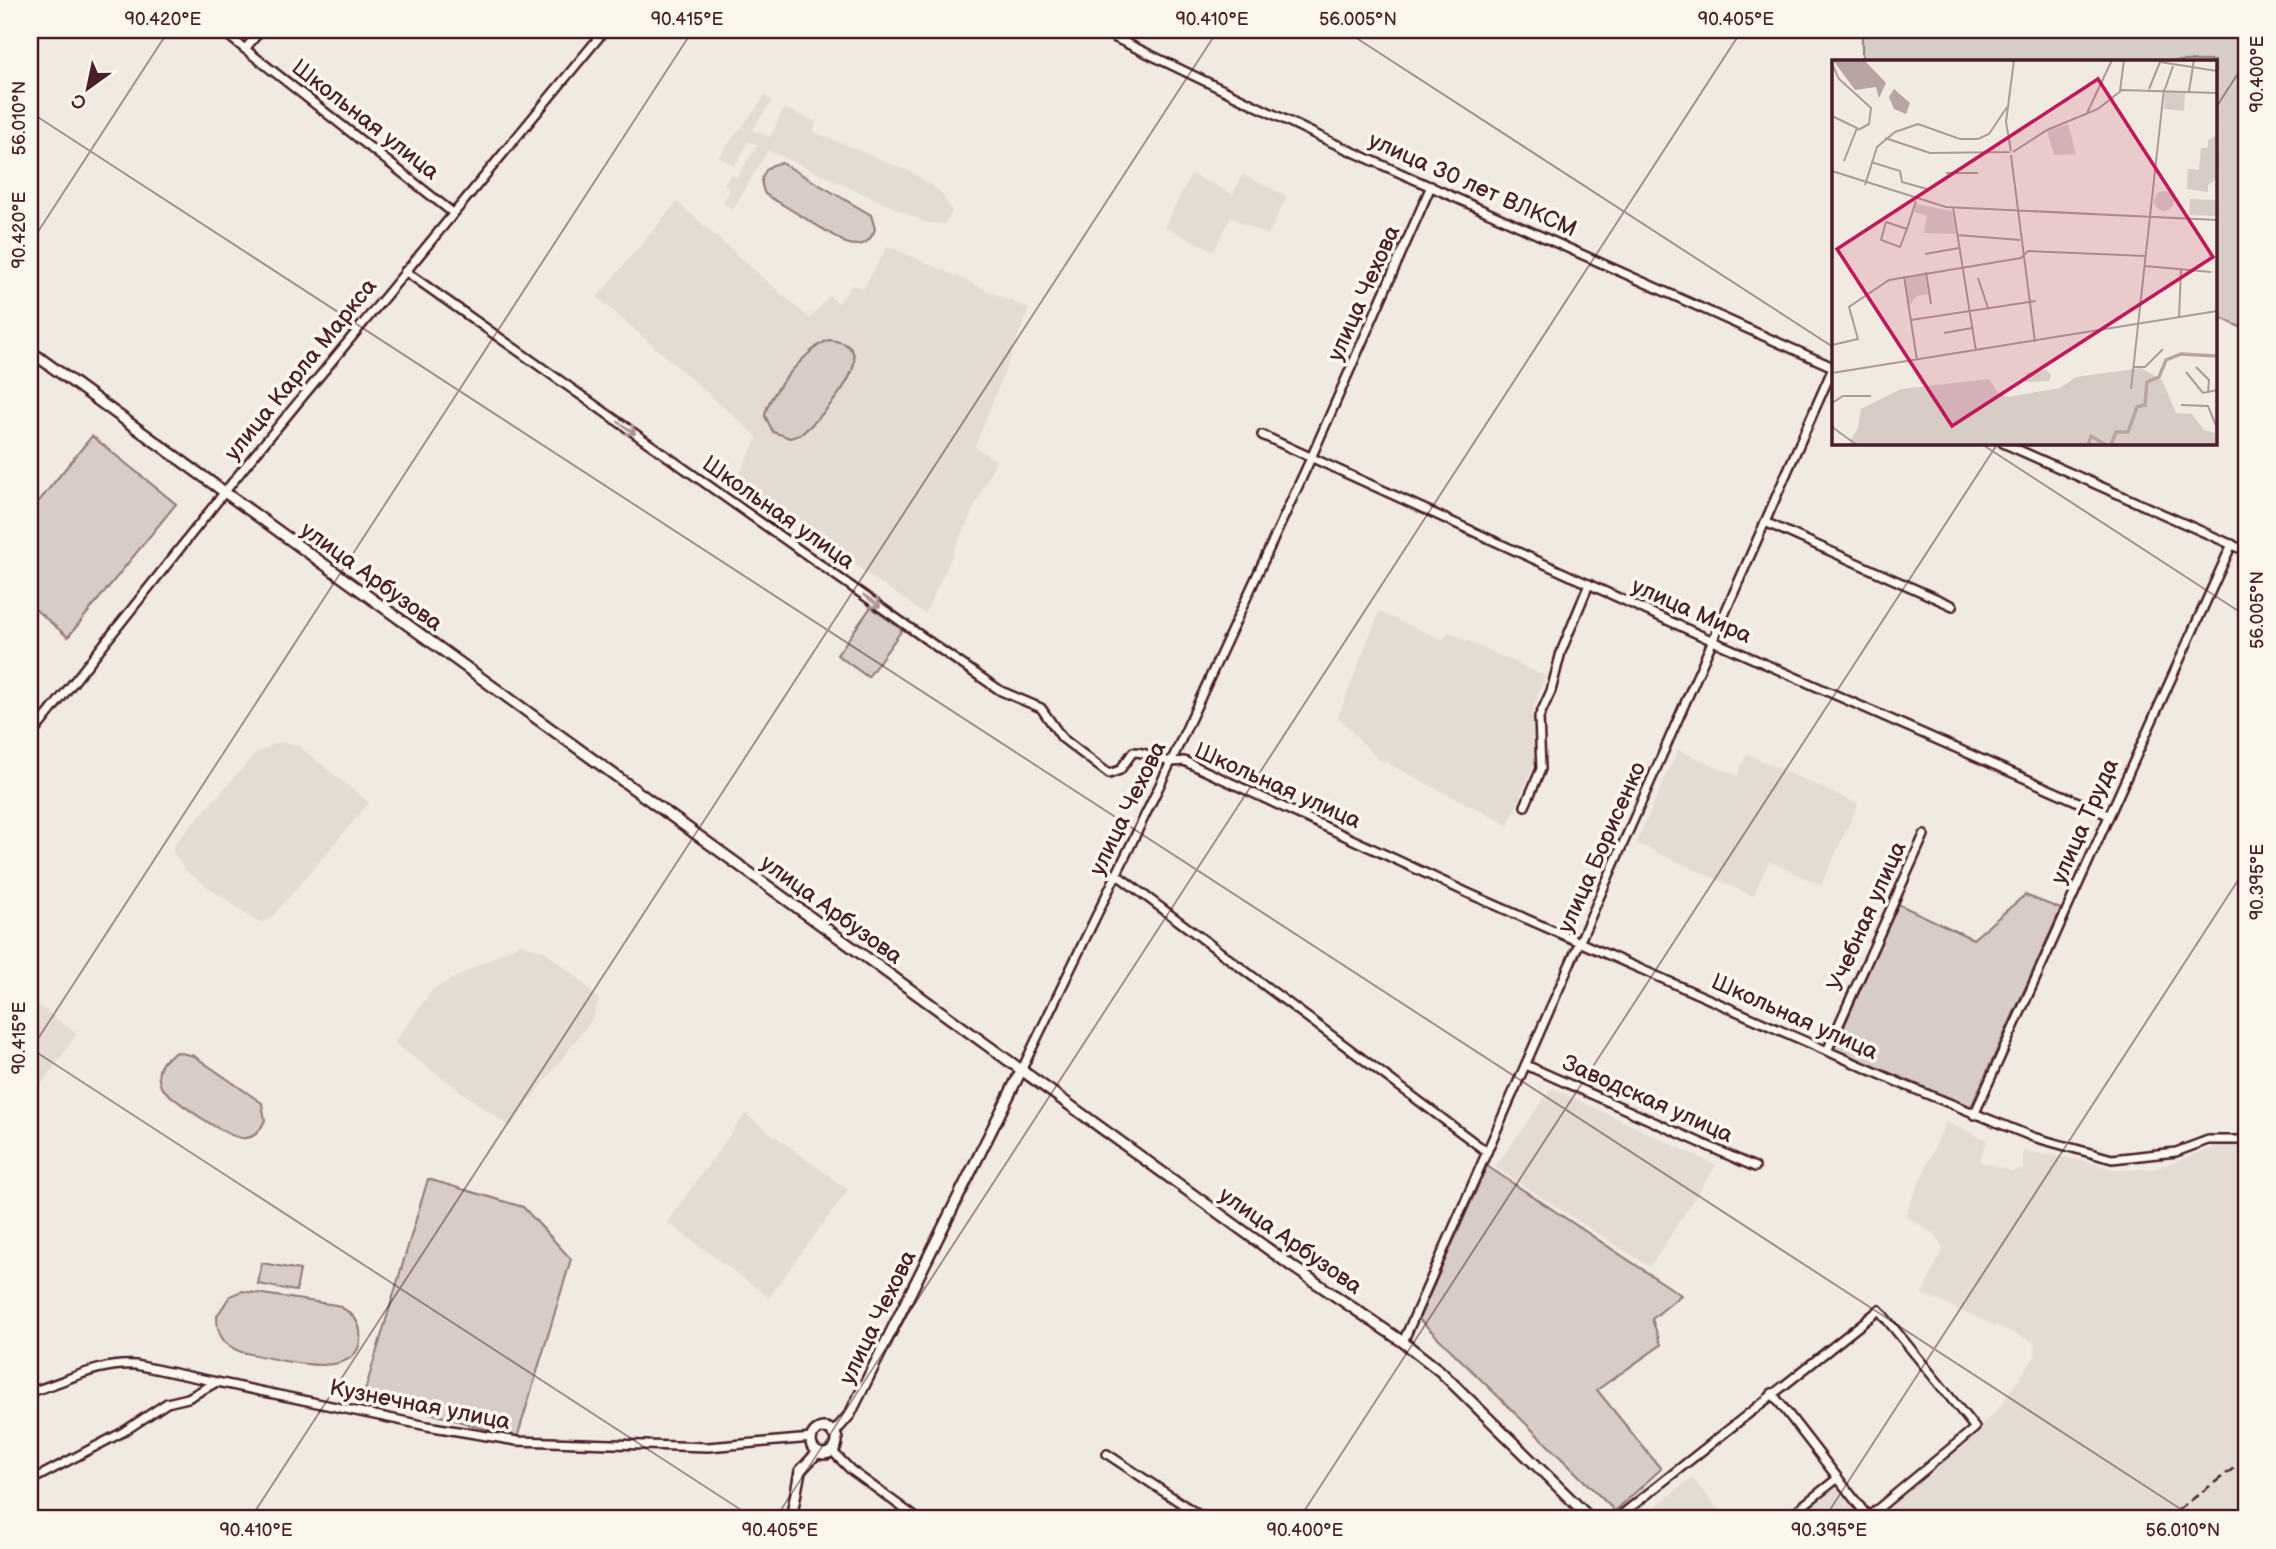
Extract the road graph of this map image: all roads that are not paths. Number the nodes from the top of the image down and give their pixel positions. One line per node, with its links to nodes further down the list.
1 (221, 30): 5 (street, Школьная улица)
2 (261, 30): 5 (street)
3 (606, 30): 7 (street, улица Карла Маркса)
4 (1099, 30): 6 (street, улица 30 лет ВЛКСМ)
5 (245, 49): 7 (street, Школьная улица)
6 (1430, 187): 10 (street, улица 30 лет ВЛКСМ); 14 (street, улица Чехова)
7 (453, 213): 8 (street, улица Карла Маркса)
8 (405, 271): 15 (street, улица Карла Маркса); 23 (street, Школьная улица, one-way to 23)
9 (30, 351): 15 (street, улица Арбузова)
10 (1832, 368)
11 (1832, 370): 16 (street, улица Борисенко)
12 (1262, 435): 14 (street, улица Мира)
13 (2005, 444): 17 (street)
14 (1311, 458): 19 (street, улица Мира); 23 (street, улица Чехова)
15 (224, 492): 22 (street, улица Карла Маркса); 31 (street, улица Арбузова)
16 (1765, 522): 20 (street); 21 (street, улица Борисенко)
17 (2232, 544): 18 (street); 25 (street, улица Труда)
18 (2246, 551)
19 (1589, 584): 21 (street, улица Мира); 24 (street)
20 (1953, 606)
21 (1713, 640): 25 (street, улица Мира); 28 (street, улица Борисенко)
22 (30, 737)
23 (1170, 764): 27 (street, улица Чехова); 28 (street, Школьная улица)
24 (1525, 806)
25 (2108, 815): 32 (street, улица Труда)
26 (1924, 835): 29 (street, Учебная улица)
27 (1116, 874): 31 (street, улица Чехова); 34 (street)
28 (1581, 941): 29 (street, Школьная улица); 30 (street, улица Борисенко)
29 (1827, 1051): 32 (street, Школьная улица)
30 (1525, 1065): 34 (street, улица Борисенко); 35 (street, Заводская улица)
31 (1021, 1070): 36 (street, улица Арбузова); 40 (street, улица Чехова)
32 (1974, 1115): 33 (street, Школьная улица)
33 (2246, 1139)
34 (1487, 1152): 36 (street, улица Борисенко)
35 (1755, 1167)
36 (1403, 1342): 50 (street, улица Арбузова)
37 (215, 1382): 38 (street, Кузнечная улица); 41 (street, Кузнечная улица); 46 (street)
38 (30, 1392)
39 (1772, 1393): 45 (street); 45 (street); 51 (street)
40 (833, 1434): 41 (street); 42 (street)
41 (812, 1438): 43 (street)
42 (832, 1451): 43 (street); 48 (street)
43 (817, 1452): 47 (street)
44 (1107, 1454): 49 (street)
45 (1838, 1478): 52 (street)
46 (30, 1481)
47 (791, 1519)
48 (918, 1519)
49 (1205, 1519)
50 (1591, 1519)
51 (1616, 1519)
52 (1786, 1519)

